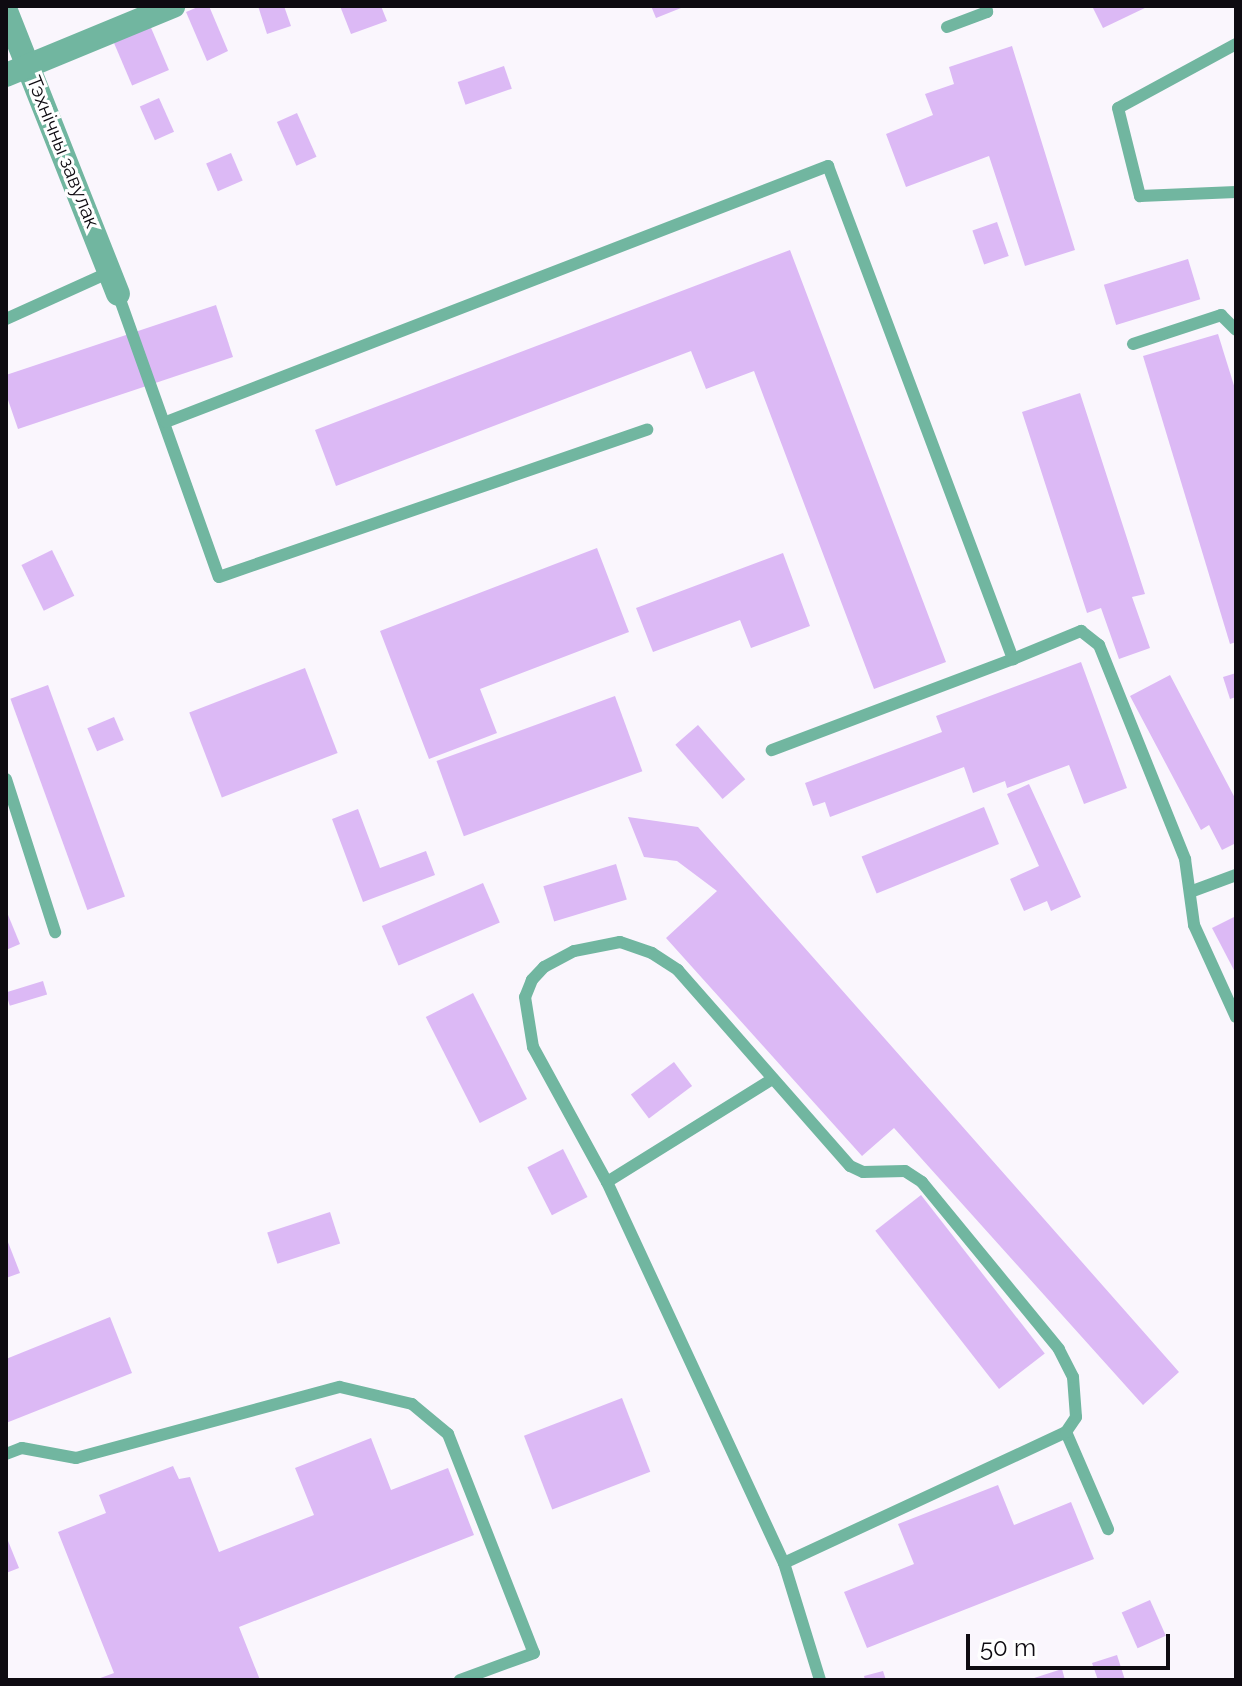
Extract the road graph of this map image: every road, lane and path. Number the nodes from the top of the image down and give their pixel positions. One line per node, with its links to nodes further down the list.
1 (173, 6): 6 (street)
2 (986, 6): 4 (lane)
3 (6, 11): 6 (street, Тэхнічны завулак)
4 (947, 27)
5 (1236, 44): 7 (lane)
6 (16, 69): 8 (street, Тэхнічны завулак)
7 (1236, 192)
8 (114, 283): 9 (lane); 12 (lane)
9 (6, 319)
10 (1236, 330): 11 (lane)
11 (1133, 344)
12 (166, 422): 13 (lane); 14 (lane)
13 (647, 430)
14 (1013, 659): 15 (lane); 18 (lane)
15 (772, 750)
16 (6, 779): 19 (lane)
17 (1236, 875): 18 (lane)
18 (1190, 892): 20 (lane)
19 (55, 932)
20 (1236, 1017)
21 (771, 1080): 22 (lane); 22 (lane); 23 (lane)
22 (607, 1182): 26 (lane)
23 (1066, 1432): 25 (lane); 26 (lane)
24 (6, 1454): 27 (lane)
25 (1108, 1529)
26 (784, 1563): 28 (lane)
27 (460, 1680)
28 (820, 1680)

